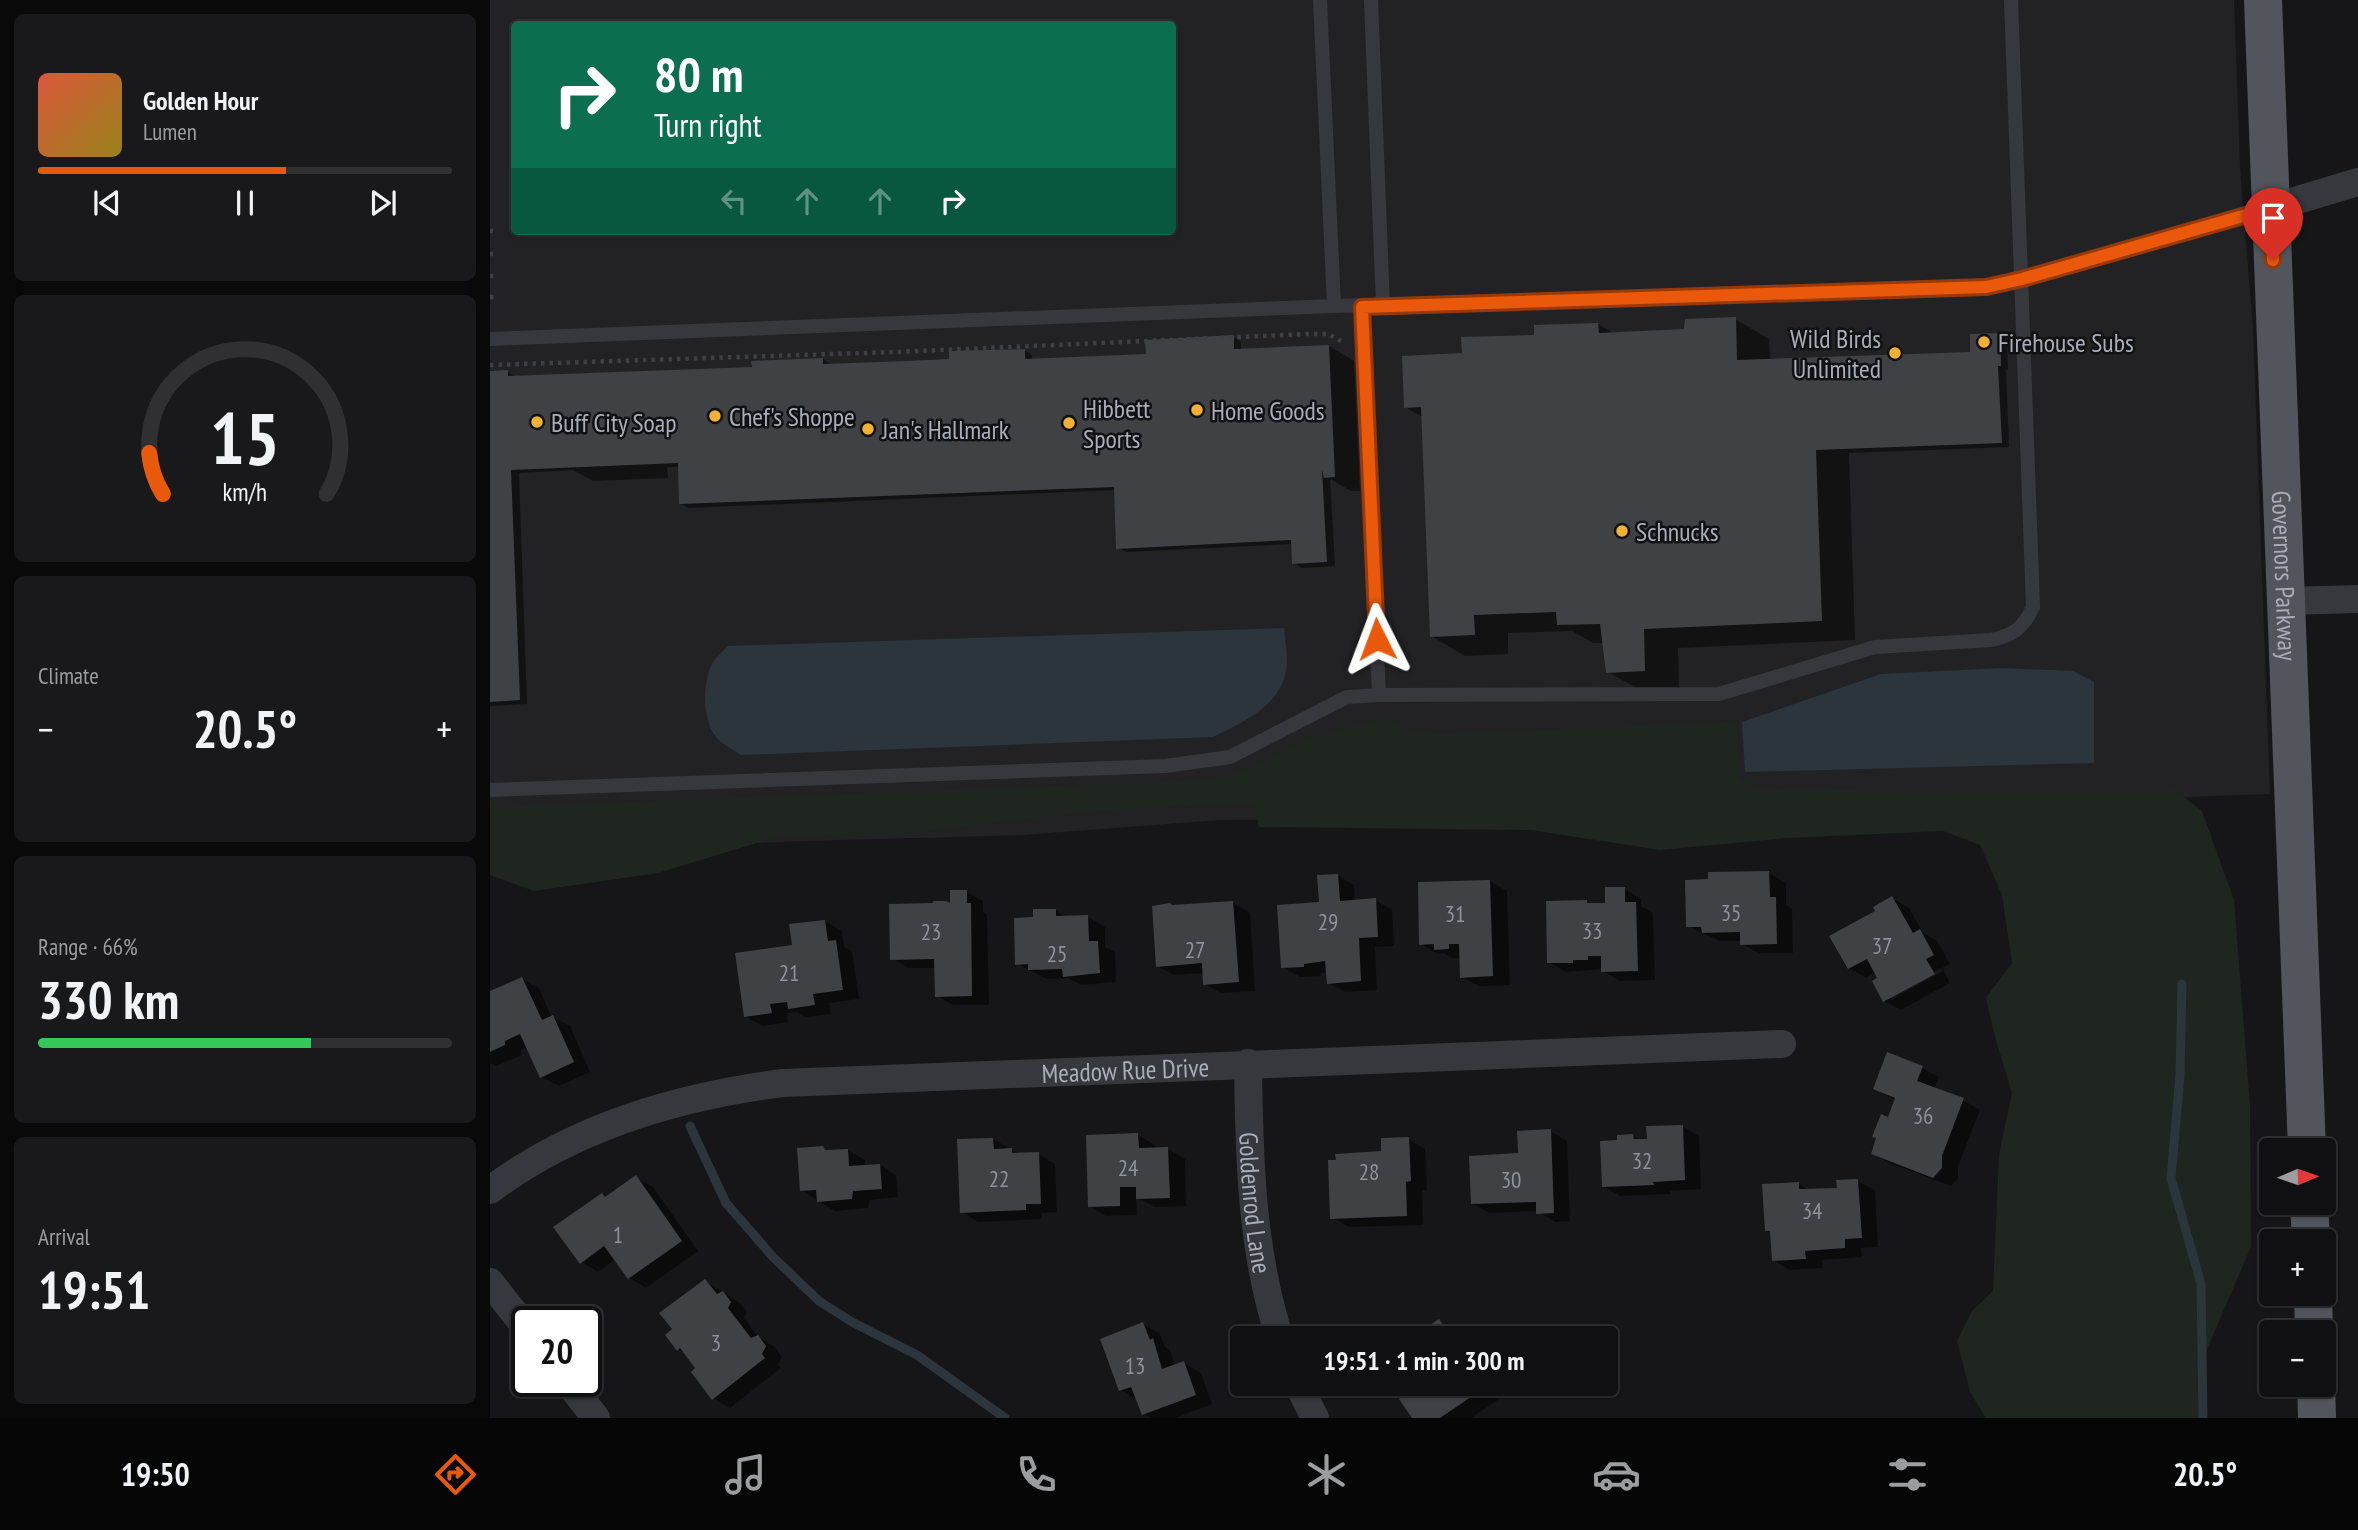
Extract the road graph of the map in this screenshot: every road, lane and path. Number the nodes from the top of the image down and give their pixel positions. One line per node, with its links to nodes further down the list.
1 (1320, 0): 10 (lane)
2 (1371, 0): 12 (lane)
3 (2011, 0): 7 (lane)
4 (2263, 0): 6 (main road, Governors Parkway)
5 (2358, 182): 6 (street)
6 (2271, 208): 7 (lane); 17 (main road, Governors Parkway)
7 (2022, 279): 12 (lane); 18 (lane)
8 (490, 297): 9 (path)
9 (497, 297)
10 (1334, 306): 11 (lane); 13 (lane)
11 (1362, 307): 12 (lane); 18 (lane)
12 (1383, 307)
13 (490, 338)
14 (1343, 349): 15 (path)
15 (490, 365)
16 (2358, 599): 17 (street)
17 (2286, 601): 22 (main road, Governors Parkway)
18 (1379, 695): 19 (lane)
19 (490, 790)
20 (1782, 1044): 21 (street, Meadow Rue Drive)
21 (1248, 1063): 23 (street, Meadow Rue Drive); 26 (street, Goldenrod Lane)
22 (2307, 1138)
23 (490, 1190)
24 (490, 1282): 25 (street)
25 (511, 1309)
26 (1276, 1326)
27 (1304, 1396): 31 (street)
28 (580, 1397): 30 (street)
29 (2316, 1397): 32 (main road)
30 (596, 1418)
31 (1315, 1418)
32 (2317, 1418)

